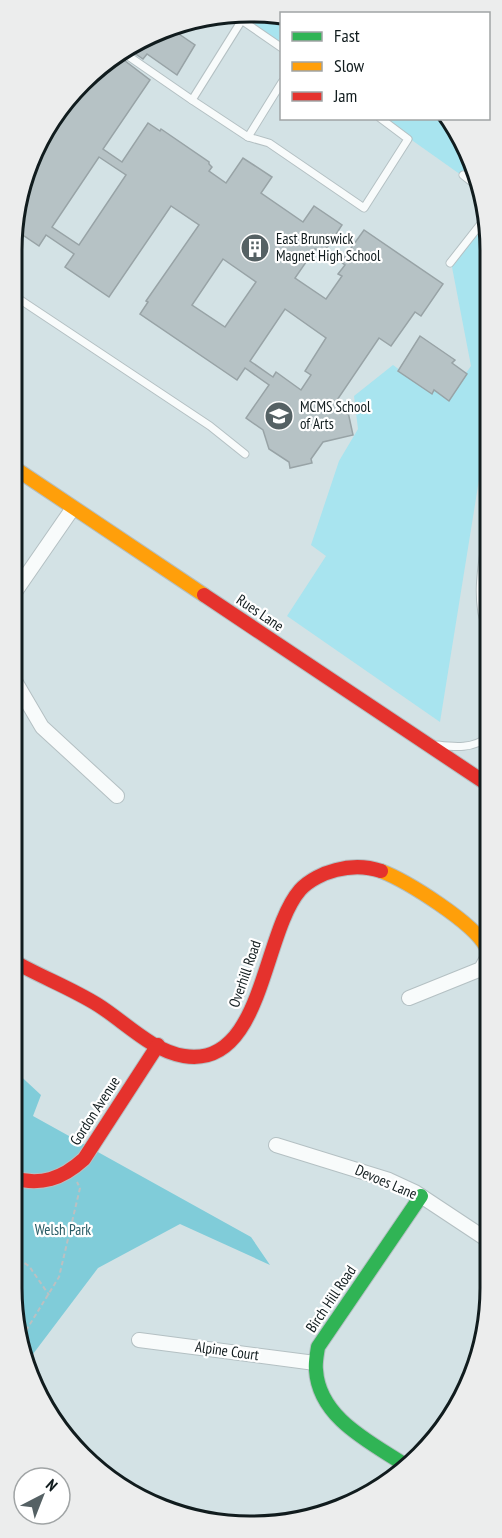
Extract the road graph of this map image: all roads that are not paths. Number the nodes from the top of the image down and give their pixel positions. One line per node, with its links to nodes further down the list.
1 (244, 22): 3 (lane)
2 (237, 23): 6 (lane)
3 (280, 47)
4 (130, 57): 6 (lane)
5 (280, 85): 8 (lane)
6 (192, 100): 8 (lane)
7 (383, 120): 8 (lane)
8 (248, 137)
9 (463, 175): 10 (lane)
10 (467, 178)
11 (478, 227): 12 (lane)
12 (450, 263)
13 (22, 301): 14 (lane)
14 (245, 454)
15 (22, 474): 16 (street, Rues Lane)
16 (73, 508): 17 (street); 20 (street, Rues Lane)
17 (22, 582)
18 (22, 693): 22 (street)
19 (480, 742): 20 (lane)
20 (425, 743): 21 (street, Rues Lane)
21 (480, 779)
22 (117, 796)
23 (480, 938): 27 (street, Overhill Road)
24 (22, 966): 27 (street, Overhill Road)
25 (480, 969): 26 (street)
26 (409, 999)
27 (158, 1045): 29 (street, Gordon Avenue)
28 (276, 1145): 30 (street, Devoes Lane)
29 (22, 1181)
30 (421, 1196): 31 (street, Devoes Lane); 33 (street, Birch Hill Road)
31 (480, 1235)
32 (139, 1340): 33 (street, Alpine Court)
33 (315, 1363): 34 (street)
34 (399, 1461)

